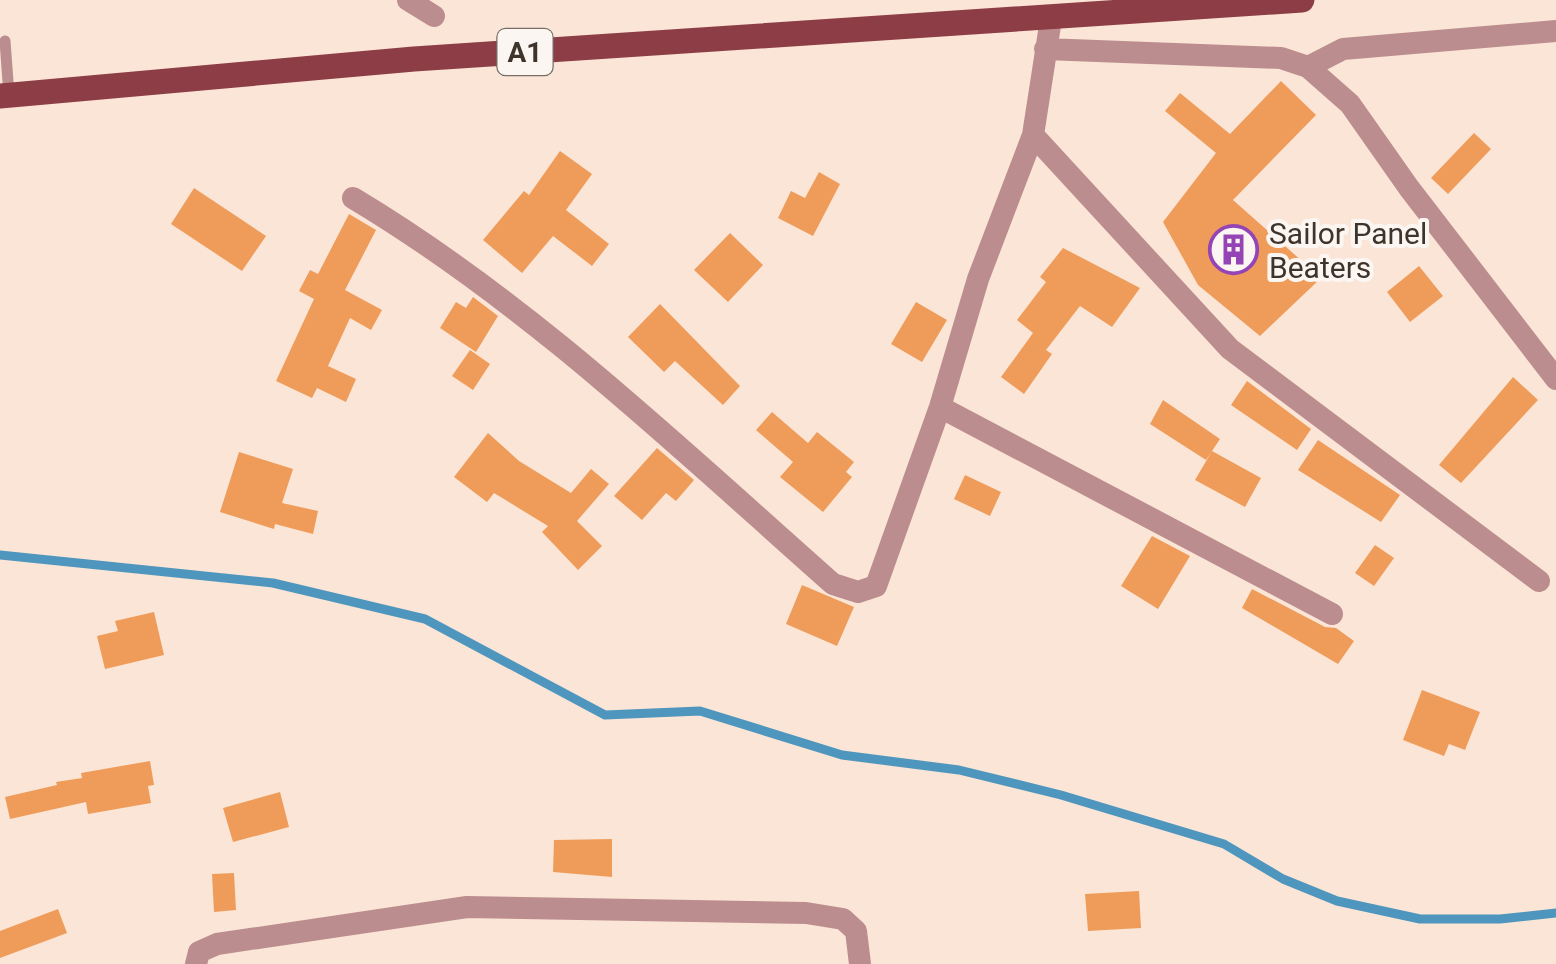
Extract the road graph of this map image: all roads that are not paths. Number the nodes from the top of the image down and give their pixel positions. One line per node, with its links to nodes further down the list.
1 (408, 0): 3 (street)
2 (1302, 0): 4 (main road, A1)
3 (434, 16)
4 (1052, 18): 7 (street); 9 (main road, A1)
5 (1556, 31): 8 (street)
6 (5, 41): 9 (lane)
7 (1045, 49): 8 (street); 10 (street)
8 (1308, 67): 12 (street)
9 (5, 96)
10 (1033, 135): 13 (street); 14 (street)
11 (353, 198): 13 (street)
12 (1556, 379)
13 (940, 407): 15 (street)
14 (1539, 581)
15 (1332, 614)
16 (196, 964): 17 (street)
17 (860, 964)

